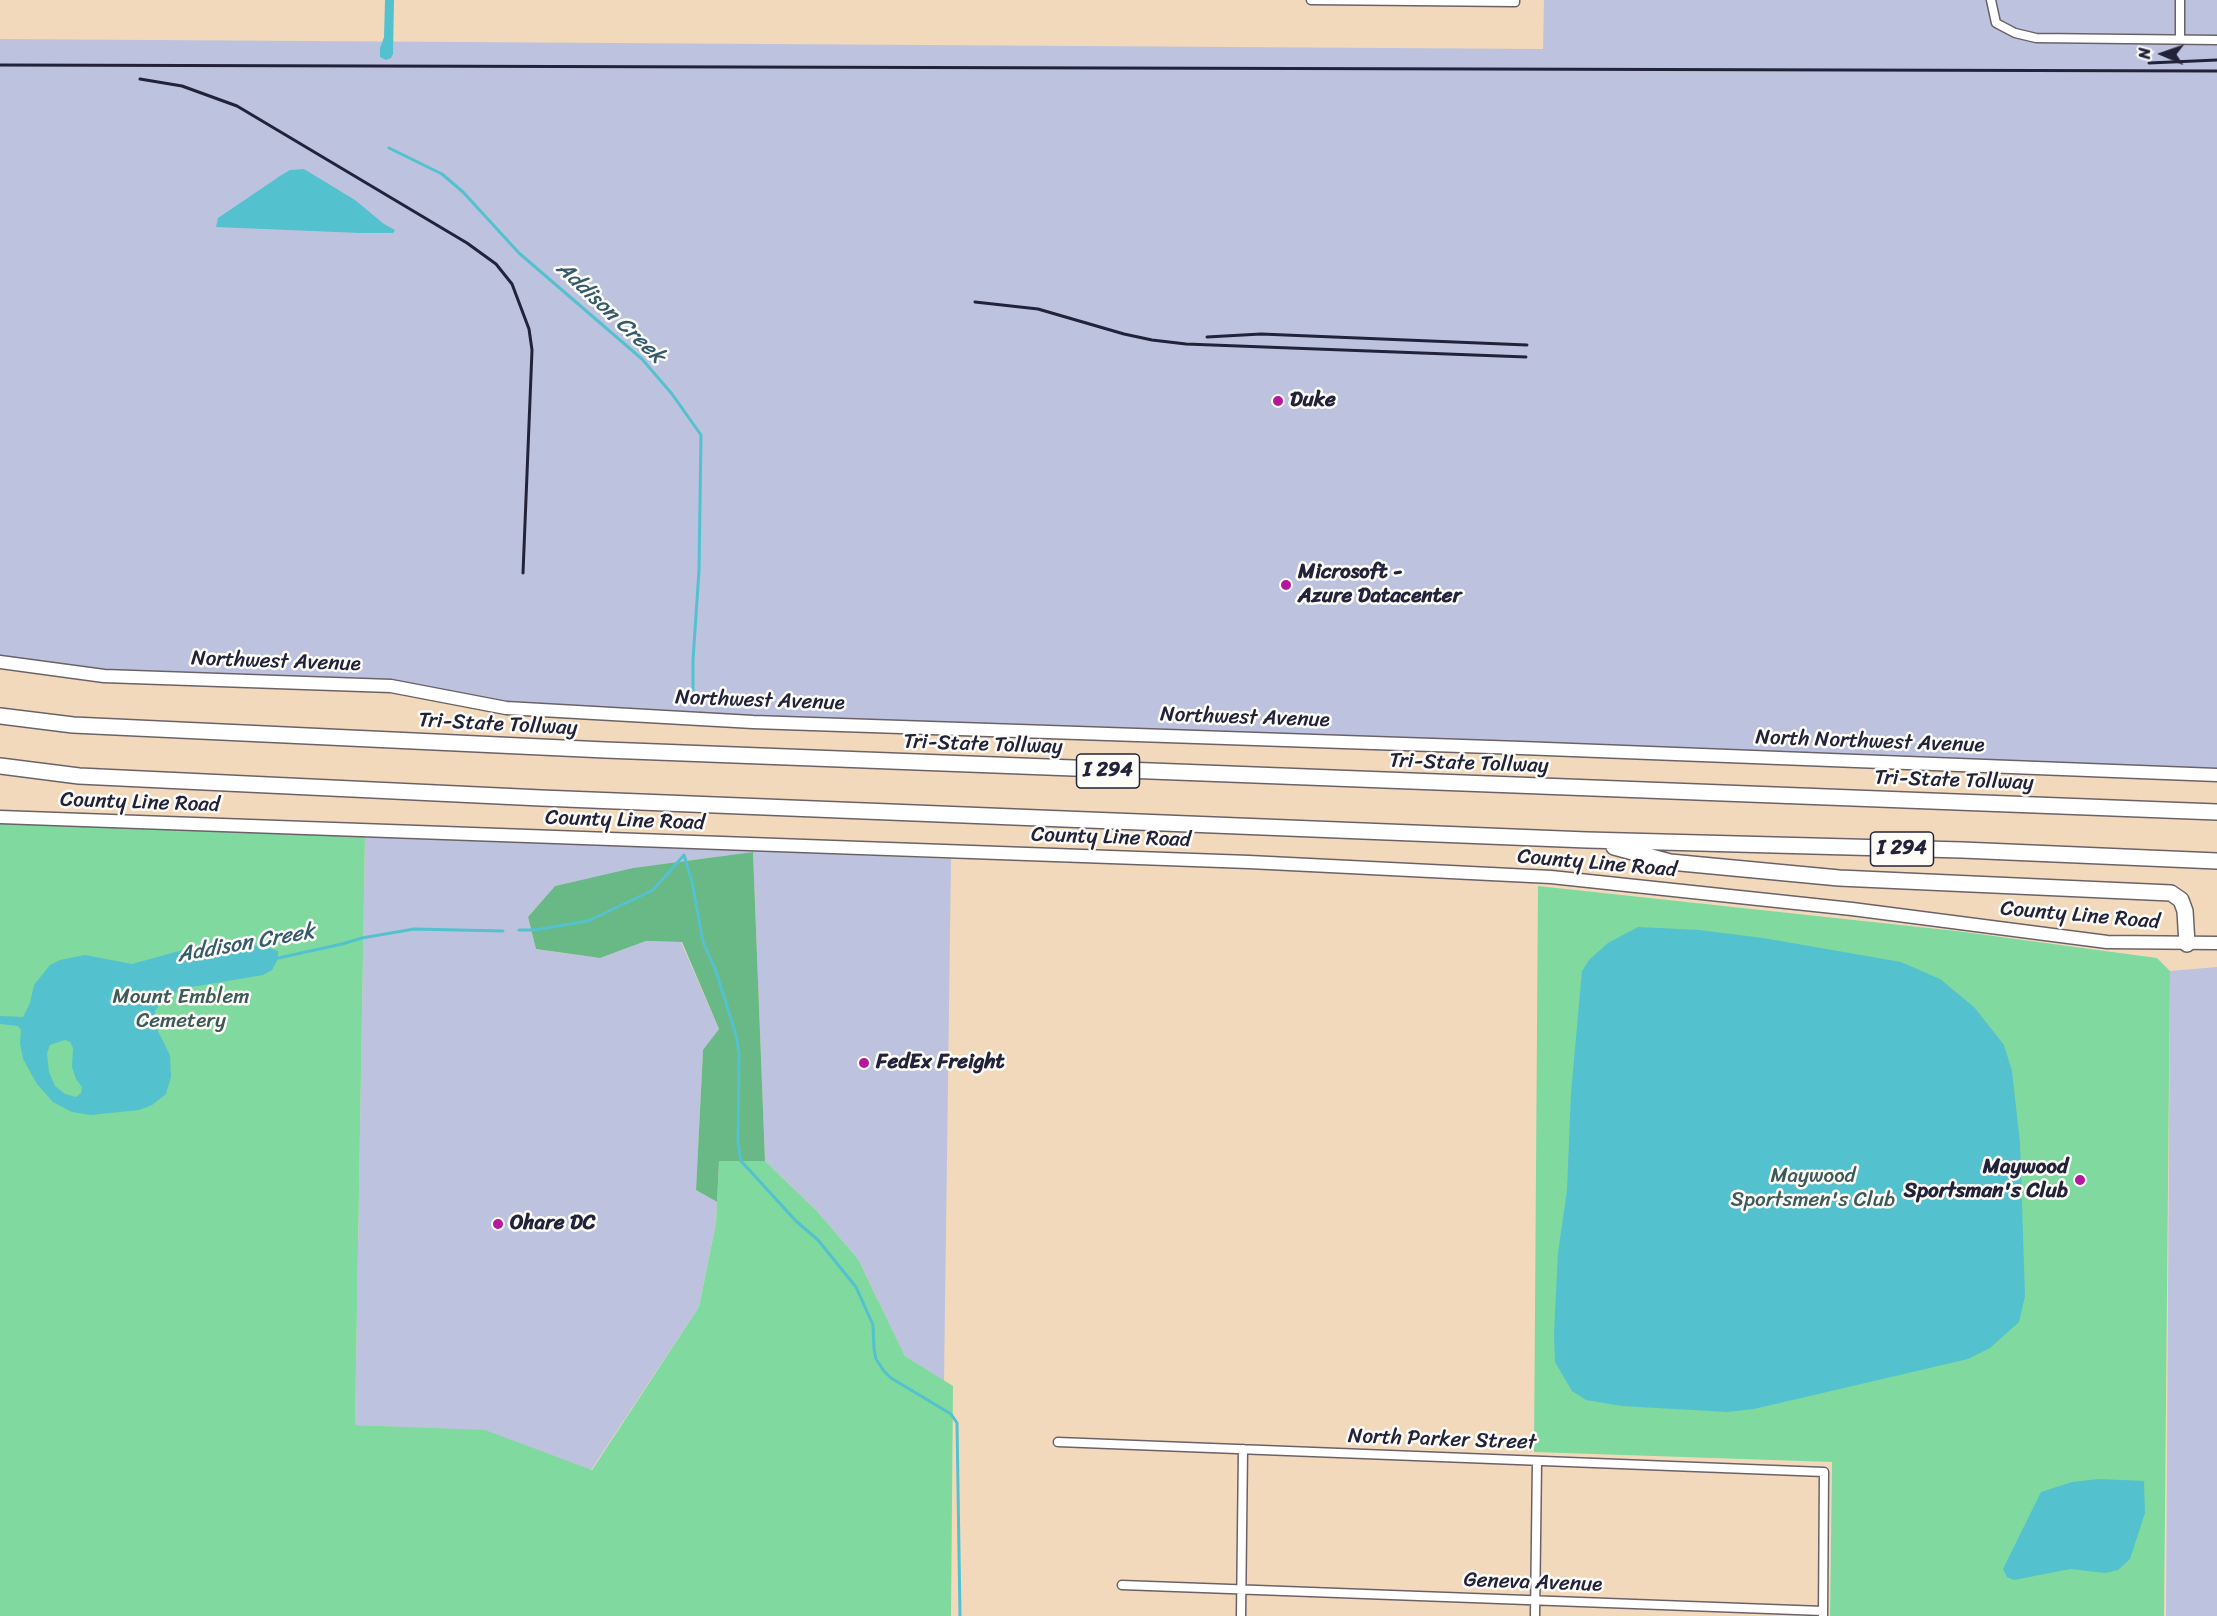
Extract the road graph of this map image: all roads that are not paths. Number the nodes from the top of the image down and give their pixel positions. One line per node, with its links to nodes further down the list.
1 (1311, 0): 2 (street)
2 (1515, 0)
3 (1990, 0): 5 (street)
4 (2180, 0): 5 (street)
5 (2180, 39): 6 (street)
6 (2217, 40)
7 (0, 662): 9 (street, Northwest Avenue)
8 (0, 716): 12 (highway, Tri-State Tollway / I 294)
9 (1521, 748): 11 (street, North Northwest Avenue)
10 (0, 766): 14 (highway, I 294)
11 (2217, 775)
12 (2217, 812)
13 (0, 818): 17 (street, County Line Road)
14 (1587, 840): 15 (highway, I 294); 17 (highway)
15 (2217, 861)
16 (2217, 943): 17 (street, County Line Road)
17 (2187, 944)
18 (1058, 1442): 19 (street, North Parker Street)
19 (1244, 1449): 20 (street, North Parker Street); 22 (street)
20 (1537, 1462): 23 (street); 24 (street, North Parker Street)
21 (1122, 1585): 22 (street, Geneva Avenue)
22 (1242, 1591): 23 (street, Geneva Avenue); 25 (street)
23 (1535, 1601): 24 (street, Geneva Avenue); 26 (street)
24 (1823, 1614)
25 (1241, 1616)
26 (1535, 1616)

